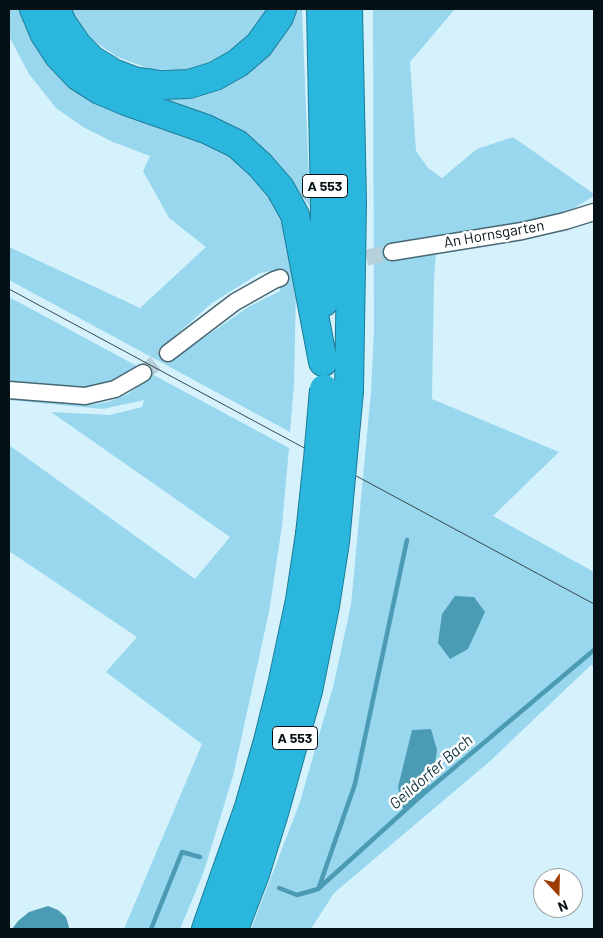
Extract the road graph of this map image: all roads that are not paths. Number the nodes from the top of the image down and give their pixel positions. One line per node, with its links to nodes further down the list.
1 (34, 9): 11 (highway)
2 (56, 9): 3 (highway)
3 (282, 9)
4 (321, 9): 11 (highway, A 553)
5 (348, 9): 11 (highway, A 553)
6 (594, 212): 7 (street, An Hornsgarten)
7 (392, 252)
8 (280, 278): 9 (street)
9 (168, 353)
10 (143, 373): 12 (street)
11 (332, 381): 13 (highway, A 553, bridge)
12 (9, 390)
13 (322, 538): 14 (highway, A 553); 15 (highway, A 553)
14 (206, 929)
15 (234, 929)

